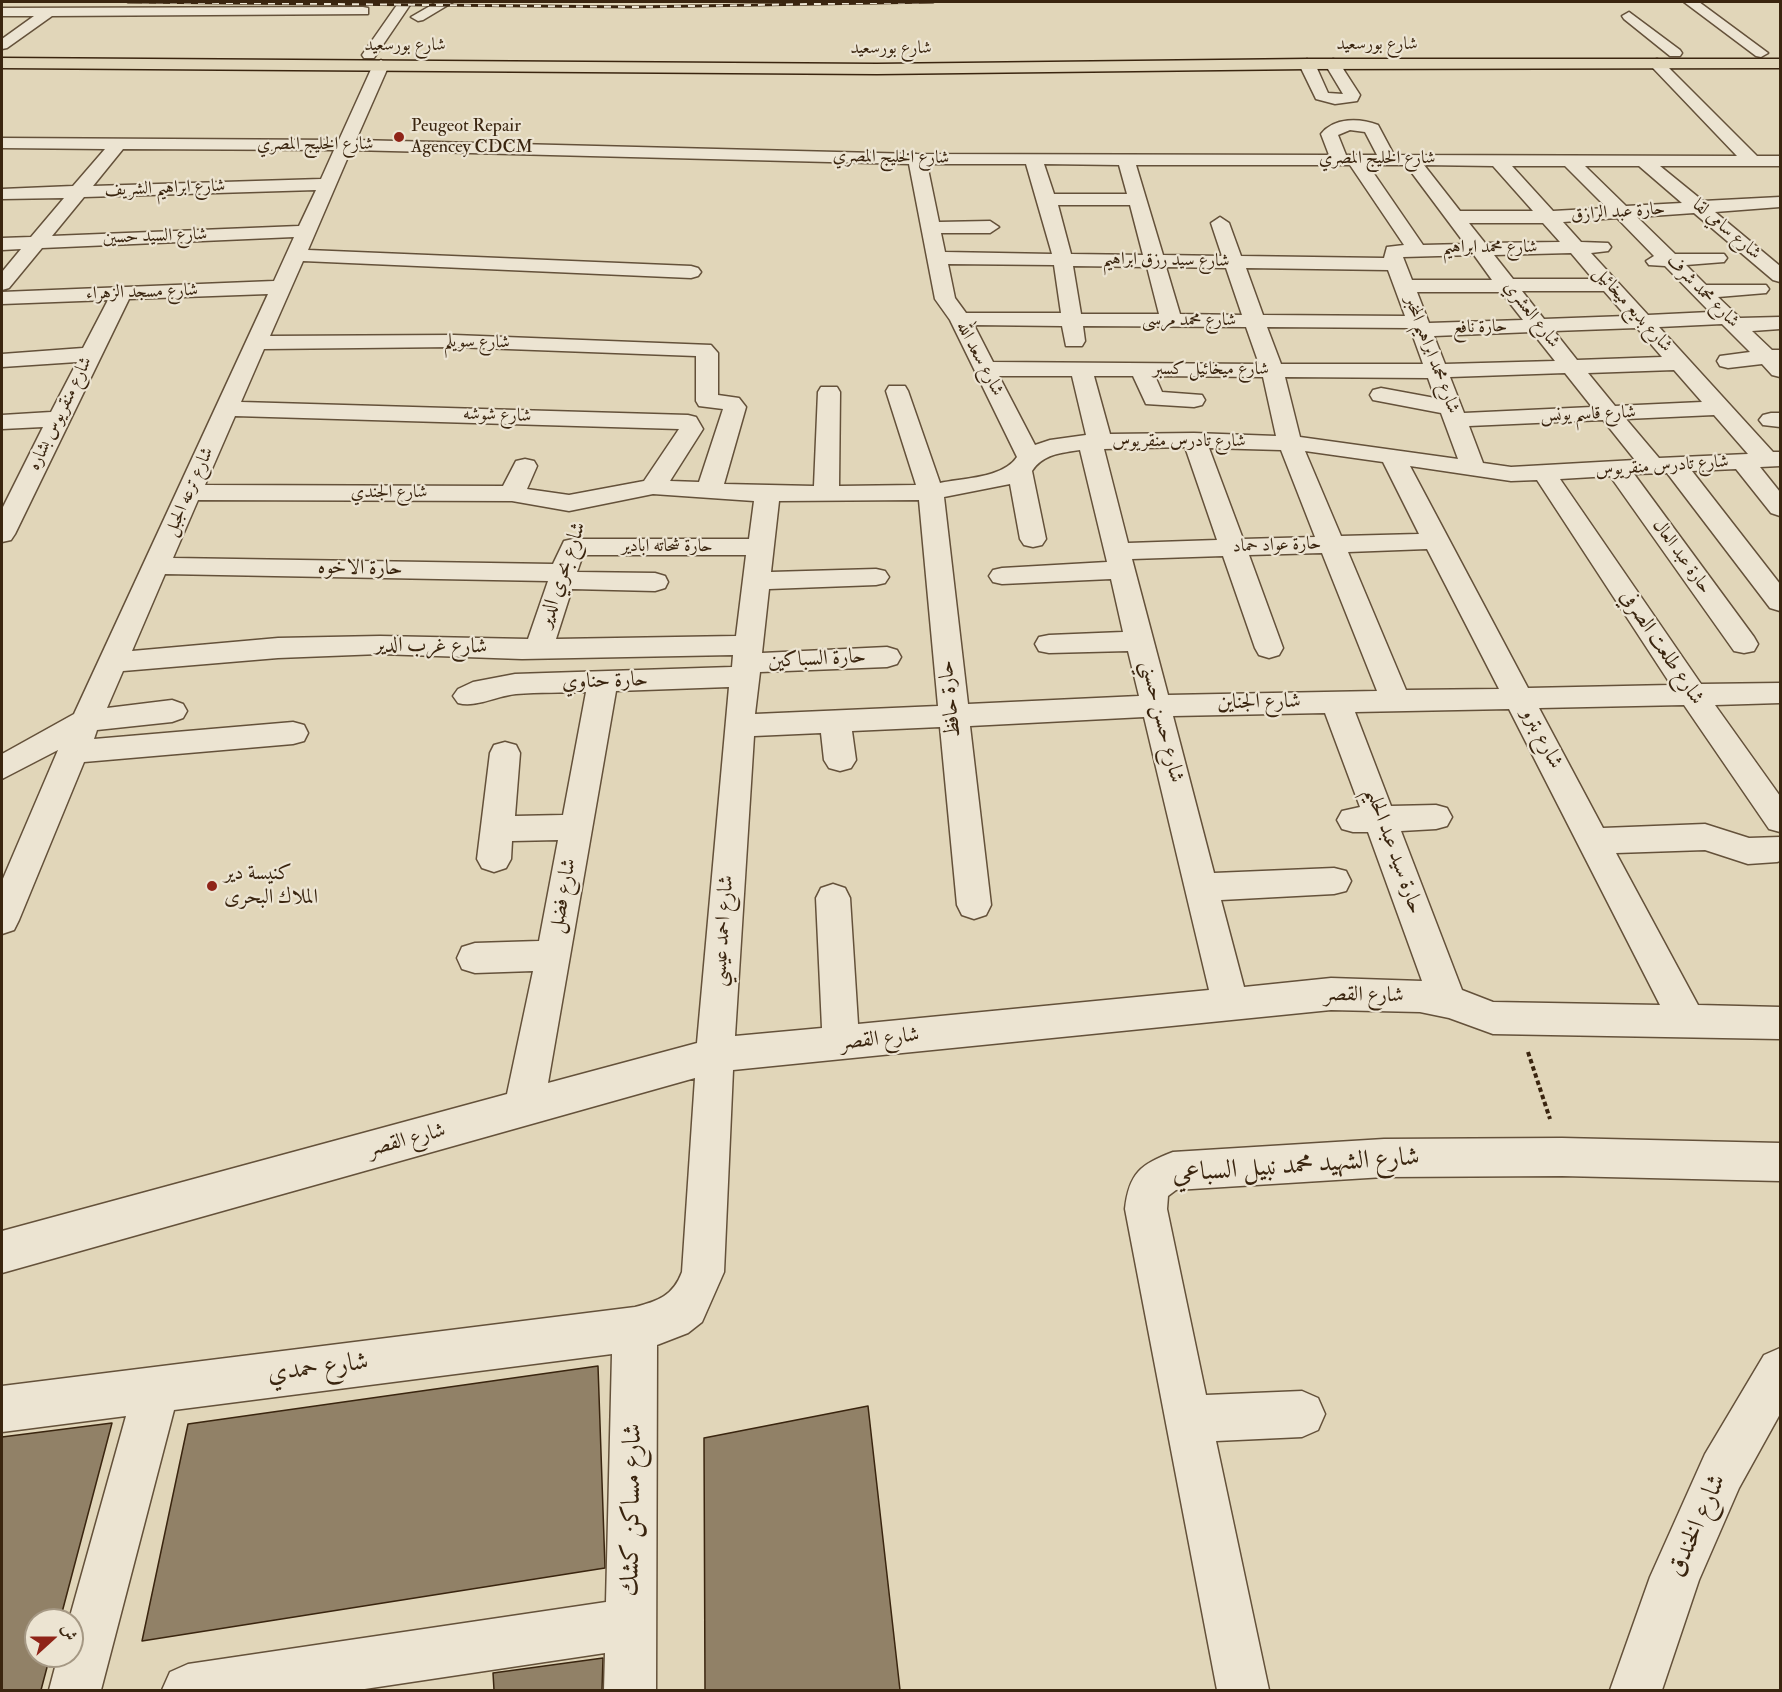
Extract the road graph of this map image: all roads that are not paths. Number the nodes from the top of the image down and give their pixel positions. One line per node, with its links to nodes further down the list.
1 (405, 2): 10 (street, شارع ترعه الجبل)
2 (428, 2): 9 (street)
3 (446, 2): 9 (street)
4 (1691, 2): 17 (street)
5 (50, 11): 6 (street); 7 (street); 11 (street)
6 (363, 11)
7 (2, 12)
8 (1629, 16): 16 (street)
9 (418, 17): 10 (street)
10 (385, 31): 19 (street, شارع ترعه الجبل)
11 (2, 45)
12 (697, 52): 19 (main road, شارع بورسعيد)
13 (976, 52): 20 (main road, شارع بورسعيد)
14 (2, 53): 19 (main road, شارع بورسعيد)
15 (865, 53): 26 (main road)
16 (1675, 53): 17 (main road, شارع بورسعيد); 20 (main road, شارع بورسعيد)
17 (1761, 53): 18 (main road, شارع بورسعيد)
18 (1780, 53)
19 (386, 55): 21 (main road, شارع بورسعيد); 26 (main road, شارع بورسعيد); 29 (street, شارع ترعه الجبل)
20 (1116, 60): 22 (main road, شارع بورسعيد); 26 (main road, شارع بورسعيد)
21 (2, 63)
22 (1307, 64): 23 (main road, شارع بورسعيد); 23 (street)
23 (1334, 64): 24 (main road, شارع بورسعيد)
24 (1657, 64): 25 (main road, شارع بورسعيد); 39 (street)
25 (1780, 64)
26 (877, 69)
27 (2, 143): 28 (street, شارع الخليج المصري)
28 (118, 144): 29 (street, شارع الخليج المصري); 45 (street)
29 (346, 145): 30 (street, شارع الخليج المصري); 41 (street, شارع ترعه الجبل)
30 (916, 159): 31 (street, شارع الخليج المصري); 57 (street, شارع سعد الله)
31 (1033, 159): 32 (street, شارع الخليج المصري); 47 (street)
32 (1126, 159): 33 (street, شارع الخليج المصري); 48 (street)
33 (1347, 159): 34 (street, شارع الخليج المصري); 34 (street, شارع محمد ابراهيم المخبر); 44 (street, شارع محمد ابراهيم المخبر)
34 (1388, 159): 35 (street, شارع الخليج المصري)
35 (1410, 159): 36 (street, شارع الخليج المصري); 52 (street, شارع العشري)
36 (1497, 160): 37 (street, شارع الخليج المصري); 54 (street, شارع بديع ميخائيل)
37 (1569, 160): 38 (street, شارع الخليج المصري); 51 (street, شارع محمد شرف)
38 (1644, 161): 39 (street, شارع الخليج المصري); 49 (street, شارع سامي لقا)
39 (1752, 161): 40 (street, شارع الخليج المصري)
40 (1780, 161)
41 (328, 184): 42 (street, شارع ابراهيم الشريف); 60 (street, شارع ترعه الجبل)
42 (265, 186): 45 (street, شارع ابراهيم الشريف); 61 (street)
43 (1351, 186): 44 (street)
44 (1372, 186): 68 (street, شارع محمد ابراهيم المخبر)
45 (79, 192): 46 (street, شارع ابراهيم الشريف); 62 (street)
46 (2, 194)
47 (1050, 199): 48 (street); 72 (street)
48 (1137, 200): 73 (street)
49 (1698, 207): 50 (street, حارة عبد الرازق); 51 (street, حارة عبد الرازق); 78 (street, شارع سامي لقا)
50 (1776, 210)
51 (1623, 214): 54 (street, حارة عبد الرازق); 59 (street, شارع محمد شرف)
52 (1454, 217): 53 (street, حارة عبد الرازق); 66 (street, شارع العشري)
53 (1498, 217): 54 (street, حارة عبد الرازق); 64 (street)
54 (1549, 217): 65 (street, شارع بديع ميخائيل)
55 (1220, 223): 76 (street)
56 (990, 227): 57 (street)
57 (930, 228): 70 (street, شارع سعد الله)
58 (1664, 229): 59 (street, شارع محمد ابراهيم)
59 (1640, 230): 65 (street, شارع محمد ابراهيم); 75 (street, شارع محمد شرف)
60 (308, 231): 61 (street, شارع السيد حسين); 69 (street, شارع ترعه الجبل)
61 (246, 233): 62 (street, شارع السيد حسين)
62 (37, 242): 63 (street, شارع السيد حسين); 80 (street)
63 (2, 244)
64 (1520, 248): 65 (street, شارع محمد ابراهيم); 66 (street, شارع محمد ابراهيم)
65 (1576, 248): 82 (street, شارع بديع ميخائيل)
66 (1479, 249): 68 (street, شارع محمد ابراهيم); 81 (street, شارع العشري)
67 (1290, 253): 68 (street, شارع سيد رزق ابراهيم); 76 (street, شارع سيد رزق ابراهيم); 79 (street)
68 (1405, 254): 83 (street, شارع محمد ابراهيم المخبر)
69 (296, 255): 77 (street); 84 (street, شارع ترعه الجبل)
70 (937, 258): 72 (street, شارع سيد رزق ابراهيم); 89 (street, شارع سعد الله)
71 (1717, 258): 75 (street)
72 (1064, 259): 73 (street, شارع سيد رزق ابراهيم); 99 (street)
73 (1154, 261): 76 (street, شارع سيد رزق ابراهيم); 93 (street)
74 (1639, 261): 75 (street)
75 (1670, 261): 86 (street, شارع محمد شرف)
76 (1235, 262): 94 (street)
77 (691, 272)
78 (1780, 276)
79 (1299, 282)
80 (2, 284)
81 (1508, 285): 82 (street); 83 (street); 98 (street, شارع العشري)
82 (1610, 285): 95 (street, شارع بديع ميخائيل)
83 (1404, 286): 97 (street, شارع محمد ابراهيم المخبر)
84 (282, 287): 87 (street, شارع مسجد الزهراء); 102 (street, شارع ترعه الجبل)
85 (1759, 289): 86 (street)
86 (1702, 291): 91 (street, شارع محمد شرف)
87 (122, 294): 88 (street, شارع مسجد الزهراء); 103 (street, شارع منقريوس بشاره)
88 (2, 298)
89 (960, 319): 99 (street, شارع محمد مرسى); 110 (street, شارع سعد الله)
90 (462, 321): 100 (street)
91 (1731, 321): 95 (street, حارة نافع); 96 (street, حارة نافع); 106 (street, شارع محمد شرف)
92 (384, 322): 101 (street)
93 (1172, 322): 94 (street, شارع محمد مرسى); 99 (street, شارع محمد مرسى)
94 (1256, 322): 97 (street, شارع محمد مرسى); 113 (street)
95 (1643, 322): 98 (street, حارة نافع); 108 (street, شارع بديع ميخائيل)
96 (1780, 323)
97 (1420, 326): 98 (street, حارة نافع); 114 (street, شارع محمد ابراهيم المخبر)
98 (1539, 327): 109 (street, شارع العشري)
99 (1073, 330)
100 (454, 341): 101 (street, شارع سويلم); 107 (street); 119 (street, شارع سويلم)
101 (375, 342): 102 (street, شارع سويلم)
102 (256, 343): 121 (street, شارع ترعه الجبل)
103 (91, 354): 104 (street); 124 (street, شارع منقريوس بشاره)
104 (2, 360)
105 (1728, 361): 106 (street)
106 (1776, 361)
107 (445, 362)
108 (1680, 363): 109 (street, شارع ميخائيل كسبر); 120 (street, شارع بديع ميخائيل)
109 (1572, 367): 114 (street, شارع ميخائيل كسبر); 123 (street, شارع العشري)
110 (985, 369): 111 (street, شارع ميخائيل كسبر); 132 (street, شارع سعد الله)
111 (1080, 369): 112 (street, شارع ميخائيل كسبر); 128 (street, شارع حسن حسني)
112 (1141, 369): 113 (street, شارع ميخائيل كسبر); 118 (street)
113 (1272, 370): 114 (street, شارع ميخائيل كسبر); 129 (street)
114 (1437, 371): 122 (street, شارع محمد ابراهيم المخبر)
115 (897, 391): 142 (street, حارة حافظ)
116 (829, 392): 145 (street)
117 (1381, 394): 122 (street, شارع قاسم يونس)
118 (1194, 400)
119 (706, 401): 126 (street); 140 (street)
120 (1720, 408): 123 (street, شارع قاسم يونس); 131 (street, شارع بديع ميخائيل)
121 (227, 409): 126 (street, شارع شوشه); 141 (street, شارع ترعه الجبل)
122 (1453, 414): 123 (street, شارع قاسم يونس); 136 (street, شارع محمد ابراهيم المخبر)
123 (1611, 414): 134 (street, شارع العشري)
124 (59, 419): 125 (street); 149 (street, شارع منقريوس بشاره)
125 (2, 422)
126 (688, 422): 139 (street)
127 (1194, 440): 128 (street, شارع تادرس منقريوس); 129 (street, شارع تادرس منقريوس); 155 (street)
128 (1095, 442): 132 (street, شارع تادرس منقريوس); 156 (street, شارع حسن حسني)
129 (1290, 443): 130 (street, شارع تادرس منقريوس); 152 (street)
130 (1393, 458): 136 (street, شارع تادرس منقريوس); 151 (street, شارع بترو)
131 (1763, 460): 134 (street, شارع تادرس منقريوس); 148 (street, شارع بديع ميخائيل)
132 (1024, 464): 142 (street, شارع تادرس منقريوس); 150 (street, شارع سعد الله)
133 (525, 466): 146 (street)
134 (1665, 467): 137 (street, شارع تادرس منقريوس); 163 (street, شارع العشري)
135 (624, 468): 144 (street)
136 (1474, 470): 138 (street, شارع تادرس منقريوس)
137 (1618, 470): 138 (street, شارع تادرس منقريوس); 166 (street, حارة عبد العال)
138 (1545, 474): 175 (street, شارع طلعت الصرفي)
139 (653, 488): 140 (street, شارع تادرس منقريوس); 144 (street, شارع تادرس منقريوس)
140 (709, 491): 143 (street, شارع تادرس منقريوس)
141 (189, 492): 146 (street, شارع الجندي); 157 (street, شارع ترعه الجبل)
142 (931, 492): 145 (street, شارع تادرس منقريوس); 182 (street, حارة حافظ)
143 (767, 494): 145 (street, شارع تادرس منقريوس); 154 (street, شارع احمد عيسي)
144 (615, 495): 147 (street, شارع تادرس منقريوس)
145 (826, 495)
146 (499, 501): 147 (street, شارع الجندي)
147 (588, 501): 153 (street, شارع بحري الدير)
148 (1780, 508)
149 (2, 534)
150 (1033, 538)
151 (1436, 540): 152 (street, حارة عواد حماد); 177 (street, شارع بترو)
152 (1330, 544): 155 (street, حارة عواد حماد); 178 (street)
153 (573, 547): 154 (street, حارة شحاته ابادير); 158 (street, شارع بحري الدير)
154 (761, 547): 161 (street, شارع احمد عيسي)
155 (1233, 547): 156 (street, حارة عواد حماد); 168 (street)
156 (1120, 560): 159 (street, حارة عواد حماد); 164 (street, شارع حسن حسني)
157 (157, 566): 158 (street, حارة الاخوه); 170 (street, شارع ترعه الجبل)
158 (563, 576): 162 (street, حارة الاخوه); 167 (street, شارع بحري الدير)
159 (1002, 576)
160 (876, 577): 161 (street)
161 (757, 581): 171 (street, شارع احمد عيسي)
162 (655, 582)
163 (1780, 602)
164 (1141, 641): 165 (street); 180 (street, شارع حسن حسني)
165 (1049, 644)
166 (1744, 644)
167 (530, 648): 170 (street, شارع غرب الدير); 171 (street, شارع غرب الدير); 173 (street, شارع بحري الدير)
168 (1269, 648)
169 (887, 657): 171 (street, حارة السباكين)
170 (113, 662): 183 (street, شارع ترعه الجبل)
171 (747, 662): 172 (street, حارة حناوي); 185 (street, شارع احمد عيسي)
172 (603, 682): 173 (street, حارة حناوي); 193 (street, شارع فضل)
173 (515, 684): 176 (street, حارة حناوي)
174 (1780, 693): 175 (street, شارع الجناين)
175 (1692, 694): 177 (street, شارع الجناين); 195 (street, شارع طلعت الصرفي)
176 (468, 696)
177 (1519, 697): 178 (street, شارع الجناين); 194 (street, شارع بترو)
178 (1395, 700): 179 (street, شارع الجناين)
179 (1336, 701): 180 (street, شارع الجناين); 192 (street, حارة سيد عبد الحليم)
180 (1157, 706): 182 (street, شارع الجناين); 197 (street, شارع حسن حسني)
181 (172, 711): 183 (street)
182 (952, 716): 184 (street, شارع الجناين); 199 (street, حارة حافظ)
183 (86, 721): 187 (street, شارع ترعه الجبل); 190 (street)
184 (835, 721): 185 (street, شارع الجناين); 189 (street)
185 (739, 726): 208 (street, شارع احمد عيسي)
186 (293, 733): 187 (street)
187 (73, 752): 200 (street, شارع ترعه الجبل)
188 (505, 753): 193 (street)
189 (840, 760)
190 (2, 768)
191 (1436, 817): 192 (street)
192 (1367, 820): 203 (street, حارة سيد عبد الحليم)
193 (576, 826): 201 (street, شارع فضل)
194 (1595, 842): 195 (street); 205 (street, شارع بترو)
195 (1780, 844)
196 (1334, 881): 197 (street)
197 (1203, 888): 204 (street, شارع حسن حسني)
198 (833, 898): 207 (street)
199 (974, 905)
200 (2, 920)
201 (554, 955): 202 (street); 209 (street, شارع فضل)
202 (475, 958)
203 (1449, 1002): 204 (street, شارع القصر); 205 (street, شارع القصر)
204 (1230, 1003): 207 (street, شارع القصر)
205 (1687, 1022): 206 (street, شارع القصر)
206 (1780, 1023)
207 (841, 1044): 208 (street, شارع القصر)
208 (715, 1054): 209 (street, شارع القصر); 212 (street, شارع احمد عيسي)
209 (523, 1110): 211 (street, شارع القصر)
210 (1780, 1162): 217 (street, شارع الشهيد محمد نبيل السباعي)
211 (2, 1252)
212 (635, 1329): 214 (street, شارع حمدي); 218 (street, شارع مساكن كشك)
213 (1780, 1371): 224 (street, شارع الخندق)
214 (156, 1390): 215 (street, شارع حمدي); 220 (street)
215 (2, 1409)
216 (1302, 1414): 217 (street)
217 (1188, 1419): 223 (street, شارع الشهيد محمد نبيل السباعي)
218 (631, 1624): 219 (street); 222 (street, شارع مساكن كشك)
219 (343, 1678): 221 (street)
220 (75, 1690)
221 (188, 1690)
222 (630, 1690)
223 (1243, 1690)
224 (1636, 1690)

